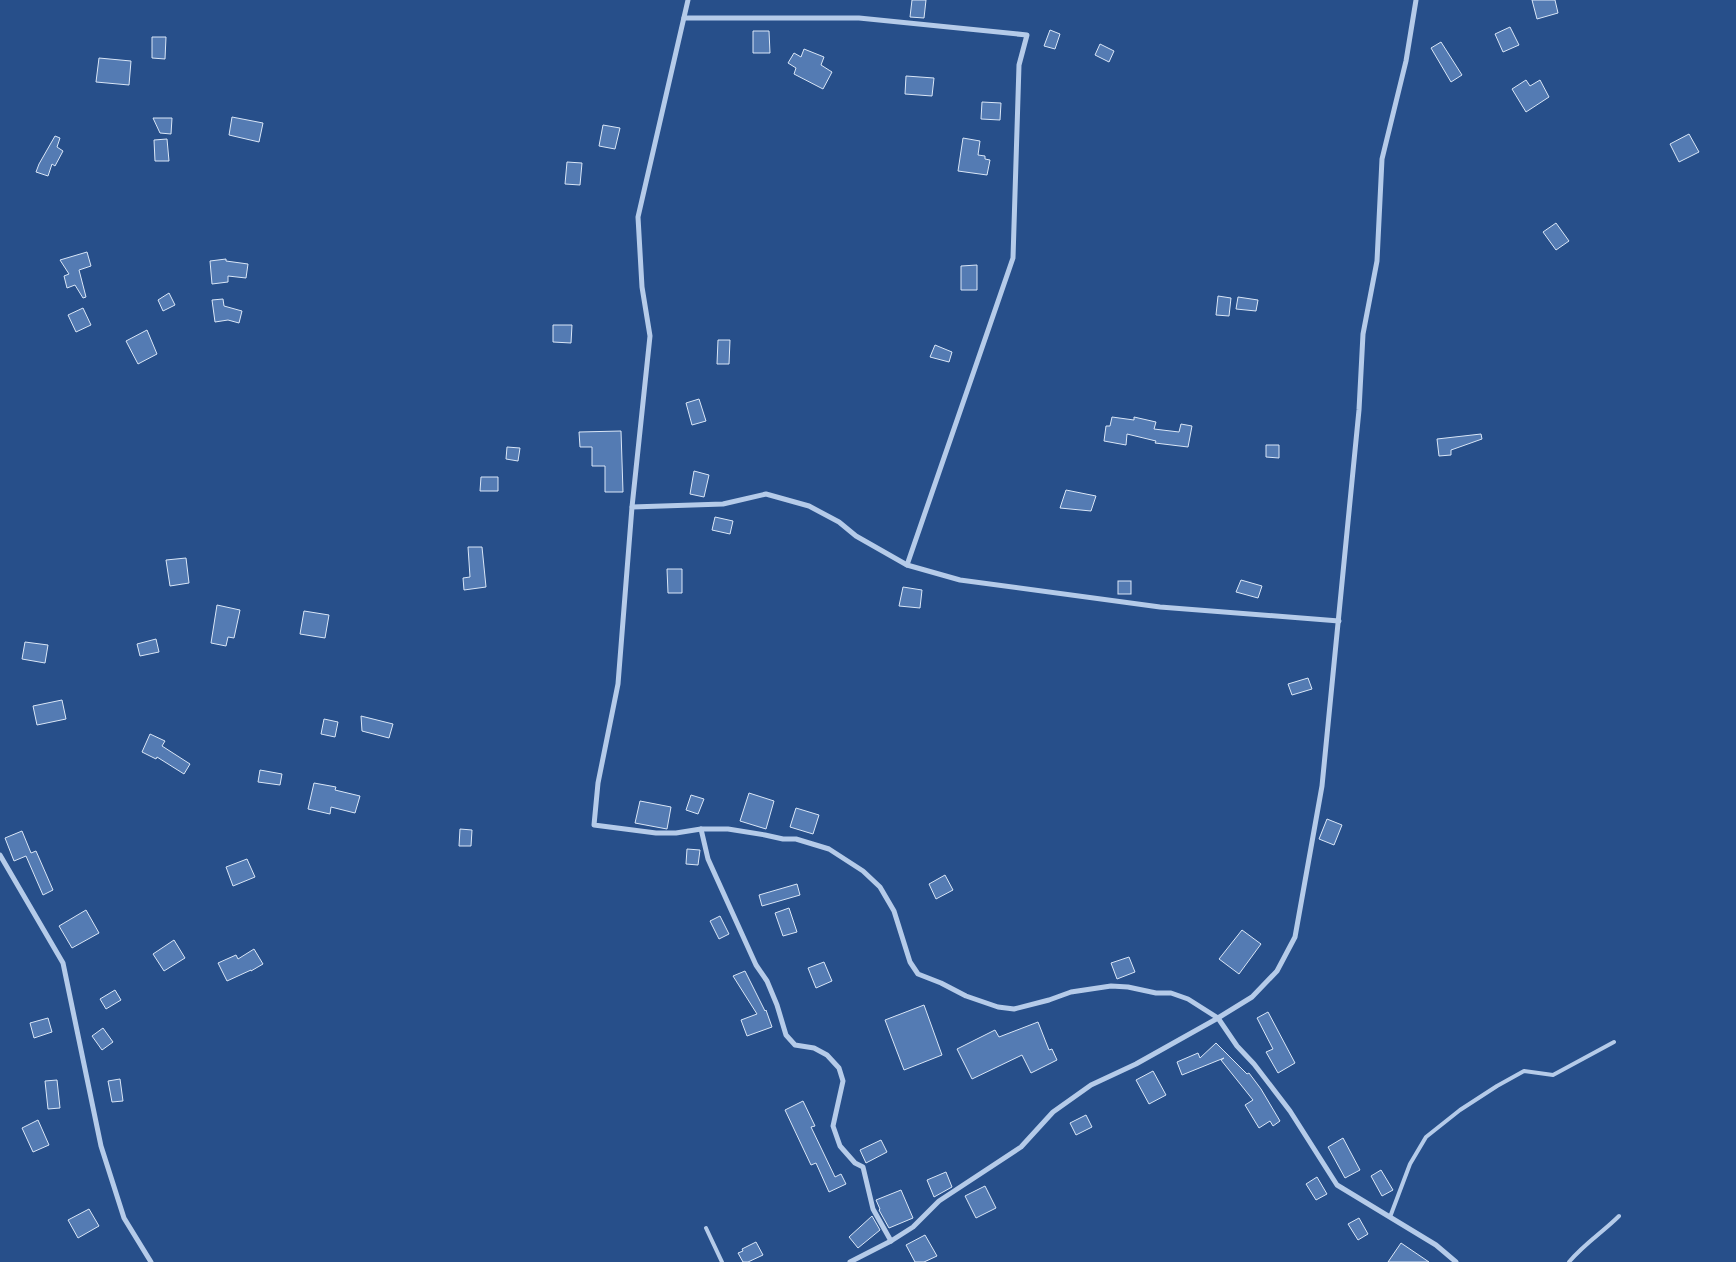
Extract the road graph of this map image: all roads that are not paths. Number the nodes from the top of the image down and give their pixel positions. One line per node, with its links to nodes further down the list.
1 (688, 0): 3 (street)
2 (1416, 0): 6 (street)
3 (684, 18): 4 (street); 5 (street)
4 (632, 507): 5 (street); 7 (street)
5 (907, 565): 6 (street)
6 (1339, 621): 9 (street)
7 (701, 829): 9 (street); 14 (street)
8 (0, 855): 16 (street)
9 (1218, 1018): 12 (street); 14 (street)
10 (1614, 1042): 12 (lane)
11 (1619, 1216): 21 (lane)
12 (1390, 1217): 20 (street)
13 (706, 1228): 17 (lane)
14 (890, 1242): 15 (street)
15 (865, 1255): 18 (street); 19 (street)
16 (151, 1262)
17 (722, 1262)
18 (850, 1262)
19 (859, 1262)
20 (1456, 1262)
21 (1569, 1262)

